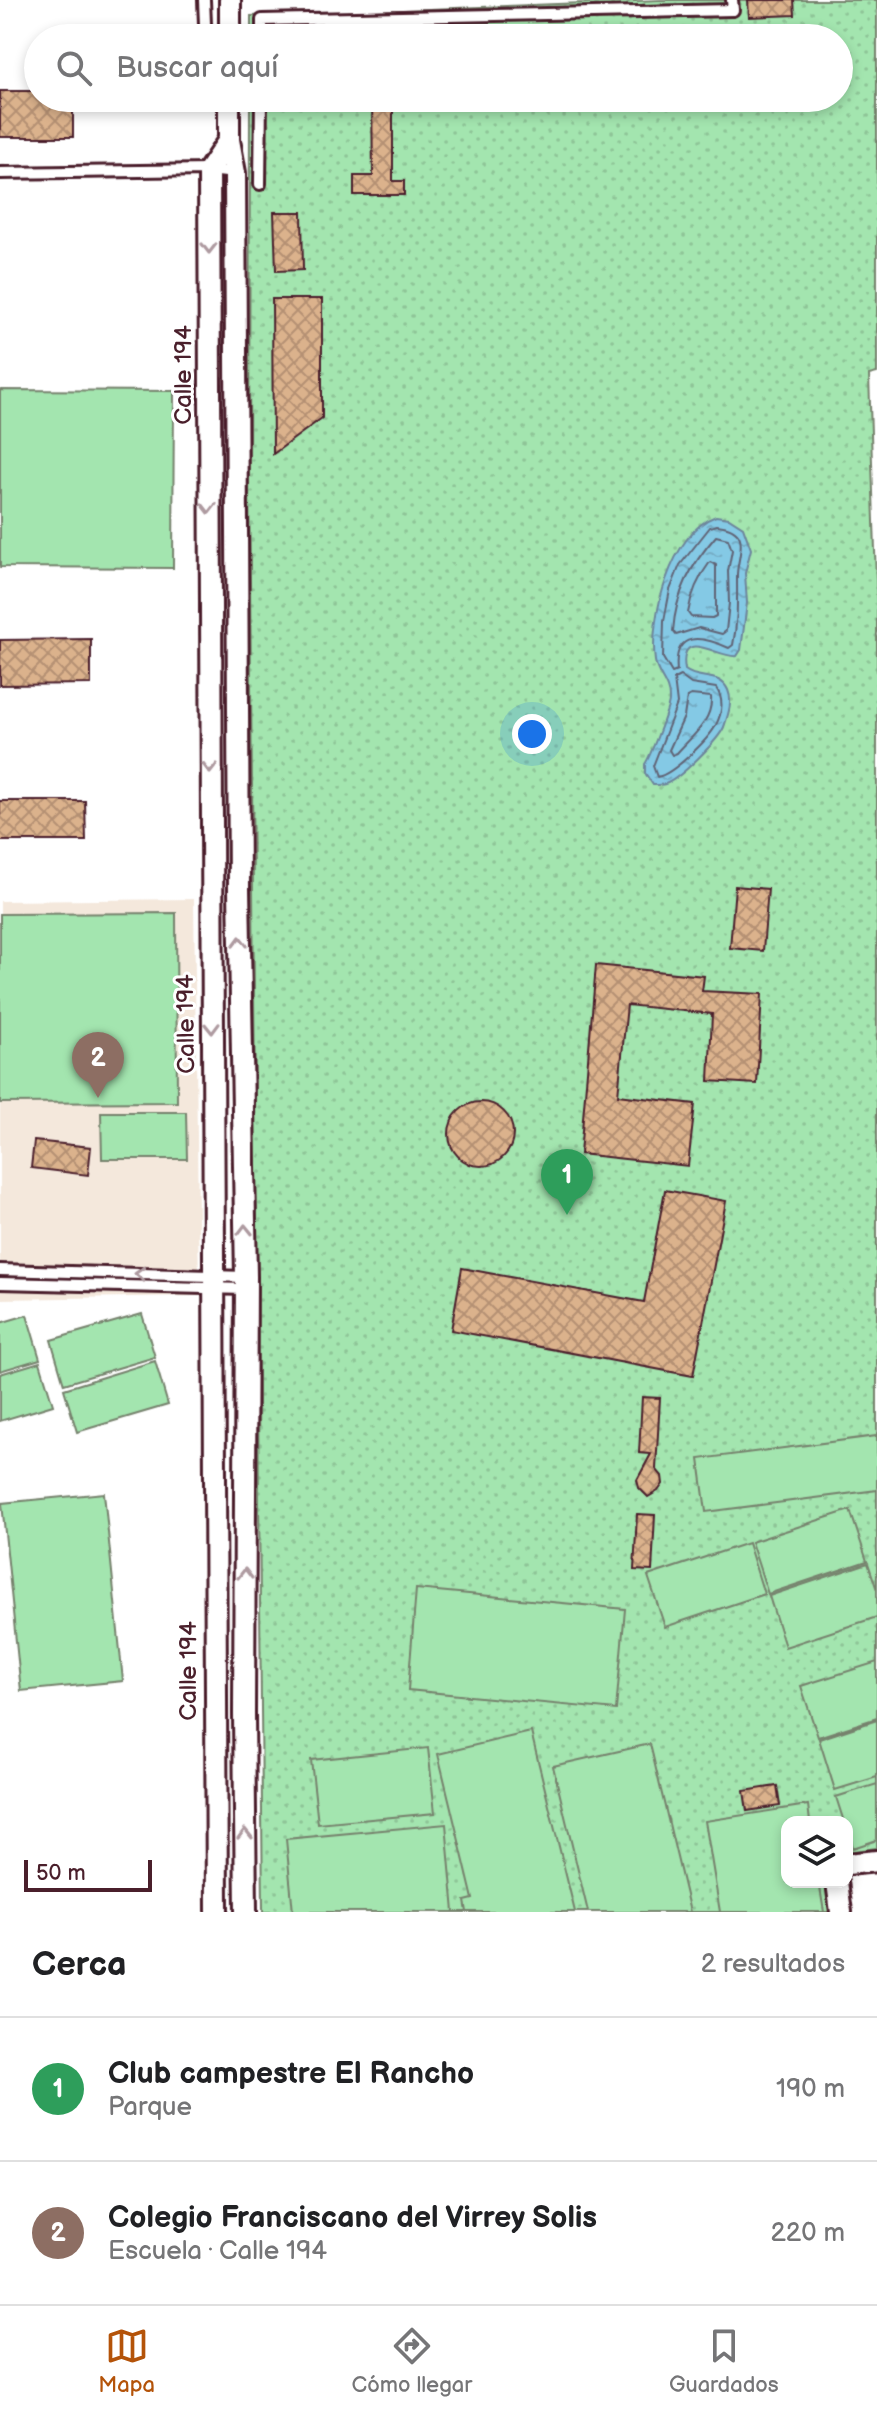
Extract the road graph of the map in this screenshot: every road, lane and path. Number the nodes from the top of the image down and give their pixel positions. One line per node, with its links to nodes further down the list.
1 (204, 0): 4 (lane)
2 (230, 0): 5 (street)
3 (732, 0): 6 (lane)
4 (205, 24)
5 (230, 24)
6 (262, 24)
7 (229, 112): 9 (street)
8 (261, 112): 13 (lane)
9 (229, 140): 10 (street); 12 (street)
10 (209, 170): 11 (lane); 12 (lane); 15 (street, Calle 194, one-way to 15)
11 (0, 173)
12 (235, 173): 17 (street, one-way to 12)
13 (260, 184)
14 (0, 1270): 15 (lane, one-way to 14)
15 (216, 1282): 16 (lane); 17 (lane); 19 (street, Calle 194)
16 (0, 1283)
17 (246, 1283): 18 (street, one-way to 17)
18 (244, 1714): 19 (lane); 24 (street, one-way to 18)
19 (214, 1715): 23 (street, Calle 194)
20 (877, 1861): 21 (street)
21 (853, 1863)
22 (838, 1888): 25 (street)
23 (217, 1912)
24 (246, 1912)
25 (841, 1912)

